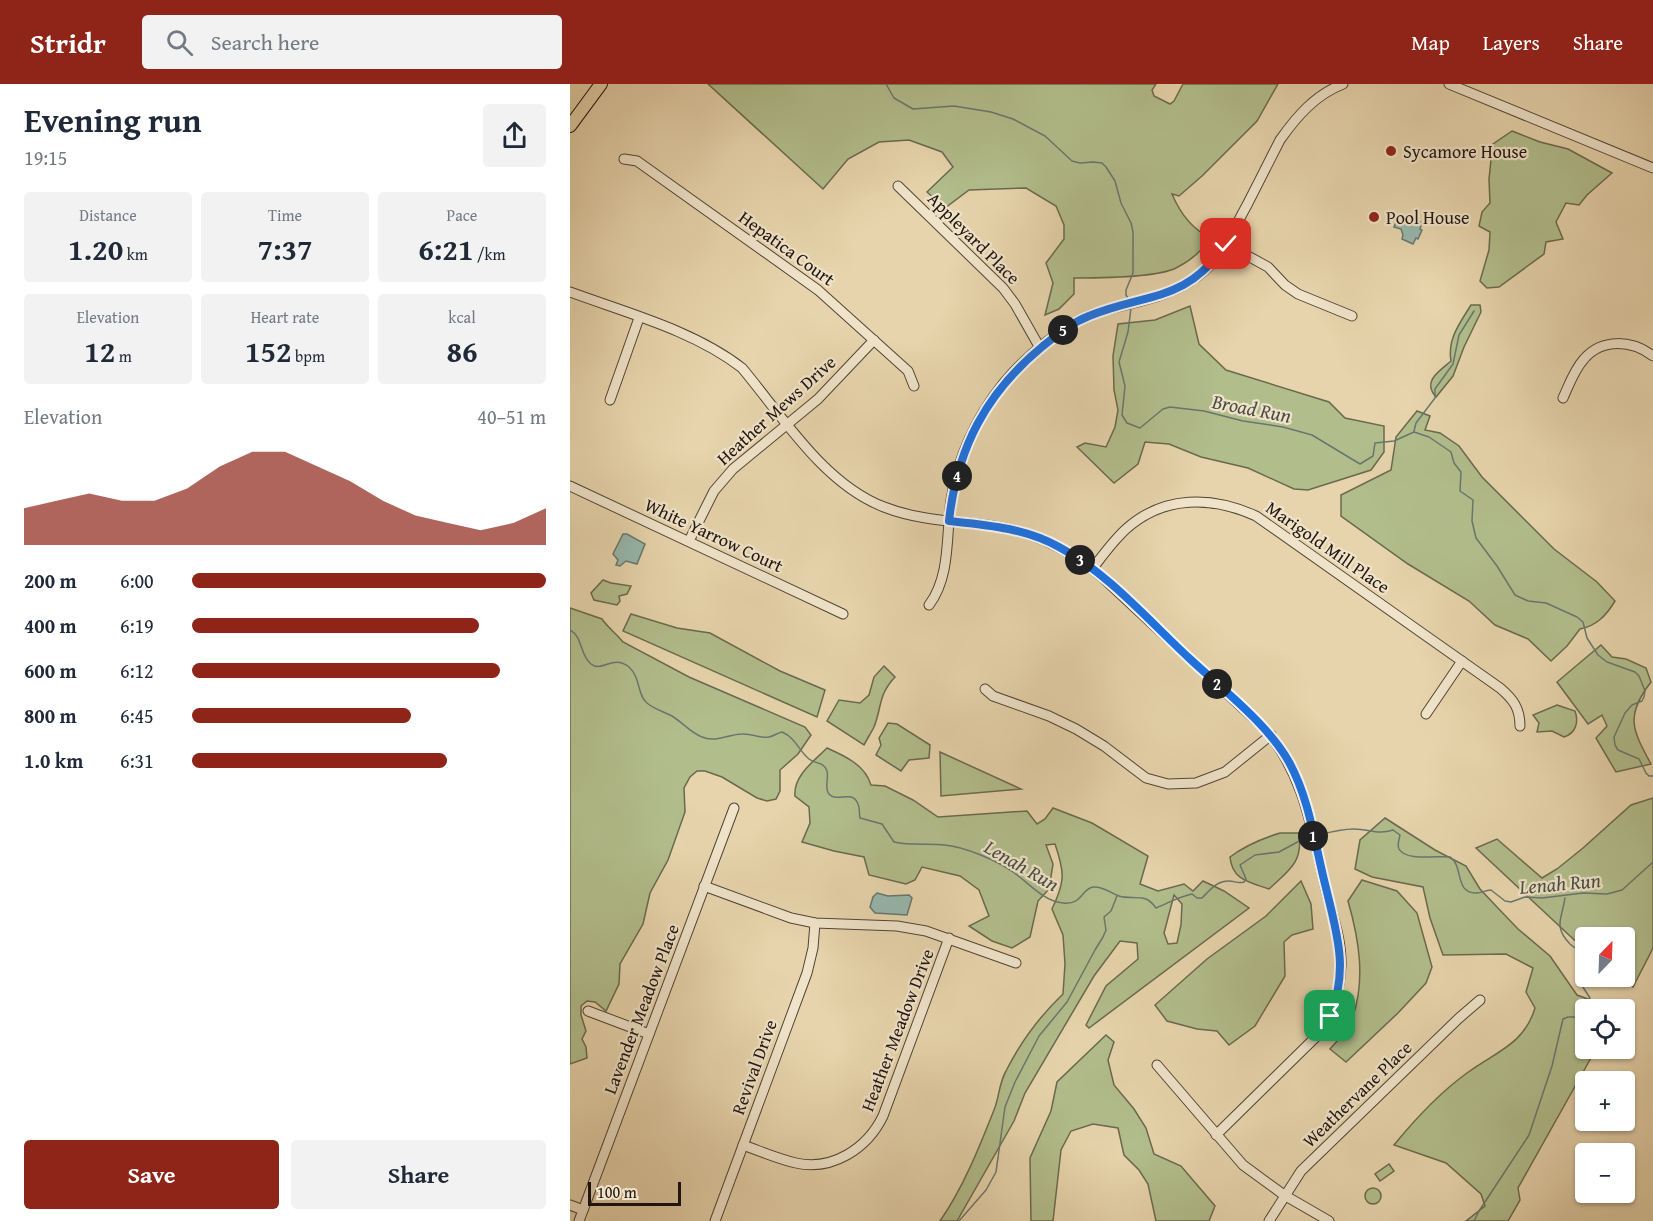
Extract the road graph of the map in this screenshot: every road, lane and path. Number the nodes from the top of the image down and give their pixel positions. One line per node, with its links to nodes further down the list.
1 (601, 84): 4 (main road)
2 (1343, 84): 8 (street)
3 (1449, 84): 6 (street)
4 (570, 126)
5 (624, 159): 12 (street, Hepatica Court)
6 (1653, 168)
7 (898, 186): 13 (street, Appleyard Place)
8 (1226, 244): 10 (street); 13 (street)
9 (570, 292): 11 (street)
10 (1352, 316)
11 (639, 318): 17 (street); 18 (street)
12 (874, 340): 15 (street, Hepatica Court); 18 (street, Heather Mews Drive)
13 (1040, 348): 20 (street)
14 (1653, 356): 16 (street)
15 (914, 386)
16 (1563, 398)
17 (609, 400)
18 (789, 424): 20 (street); 21 (street, Heather Mews Drive)
19 (570, 486): 21 (street, White Yarrow Court)
20 (949, 521): 22 (street); 23 (street)
21 (690, 541): 24 (street, White Yarrow Court)
22 (1093, 568): 25 (street, Marigold Mill Place); 29 (street)
23 (928, 605)
24 (843, 614)
25 (1462, 661): 27 (street); 28 (street, Marigold Mill Place)
26 (984, 689): 29 (street)
27 (1426, 714)
28 (1520, 726)
29 (1270, 735): 39 (street)
30 (734, 808): 31 (street, Lavender Meadow Place)
31 (704, 886): 32 (street); 37 (street, Lavender Meadow Place)
32 (815, 922): 33 (street); 40 (street, Revival Drive)
33 (949, 938): 34 (street); 40 (street, Heather Meadow Drive)
34 (1016, 963)
35 (1480, 1000): 41 (street, Weathervane Place)
36 (588, 1011): 37 (street)
37 (649, 1034): 43 (street, Lavender Meadow Place)
38 (1157, 1065): 39 (street)
39 (1216, 1135): 41 (street)
40 (743, 1144): 45 (street, Revival Drive)
41 (1284, 1195): 46 (street, Weathervane Place); 47 (street)
42 (570, 1205): 43 (street)
43 (583, 1210): 44 (street, Lavender Meadow Place)
44 (579, 1221)
45 (714, 1221)
46 (1269, 1221)
47 (1329, 1221)

